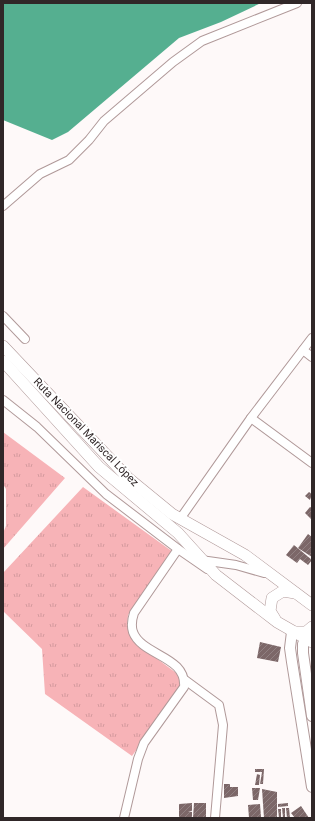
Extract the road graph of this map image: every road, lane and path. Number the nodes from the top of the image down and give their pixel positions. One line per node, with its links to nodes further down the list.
1 (297, 3): 2 (street)
2 (3, 206)
3 (3, 316): 5 (street)
4 (312, 338): 7 (street)
5 (25, 339)
6 (3, 346): 13 (highway, Ruta Nacional Mariscal López)
7 (303, 350): 8 (street); 11 (street)
8 (312, 356)
9 (3, 361): 16 (highway, Ruta Nacional Mariscal López)
10 (3, 400): 14 (street)
11 (251, 418): 12 (street); 13 (street)
12 (312, 464)
13 (180, 519): 18 (highway, Ruta Nacional Mariscal López)
14 (178, 550): 15 (street); 24 (street)
15 (187, 556): 16 (street); 17 (street)
16 (202, 560): 17 (highway, Ruta Nacional Mariscal López); 18 (street)
17 (216, 575): 21 (highway, Ruta Nacional Mariscal López)
18 (276, 578): 19 (highway, Ruta Nacional Mariscal López)
19 (296, 593): 20 (highway, Ruta Nacional Mariscal López); 21 (highway)
20 (312, 605)
21 (277, 622): 22 (highway, Ruta Nacional Mariscal López)
22 (292, 632): 23 (highway); 26 (main road)
23 (310, 634): 25 (main road)
24 (185, 680): 27 (street); 28 (street)
25 (312, 716)
26 (312, 787)
27 (124, 818)
28 (215, 818)

